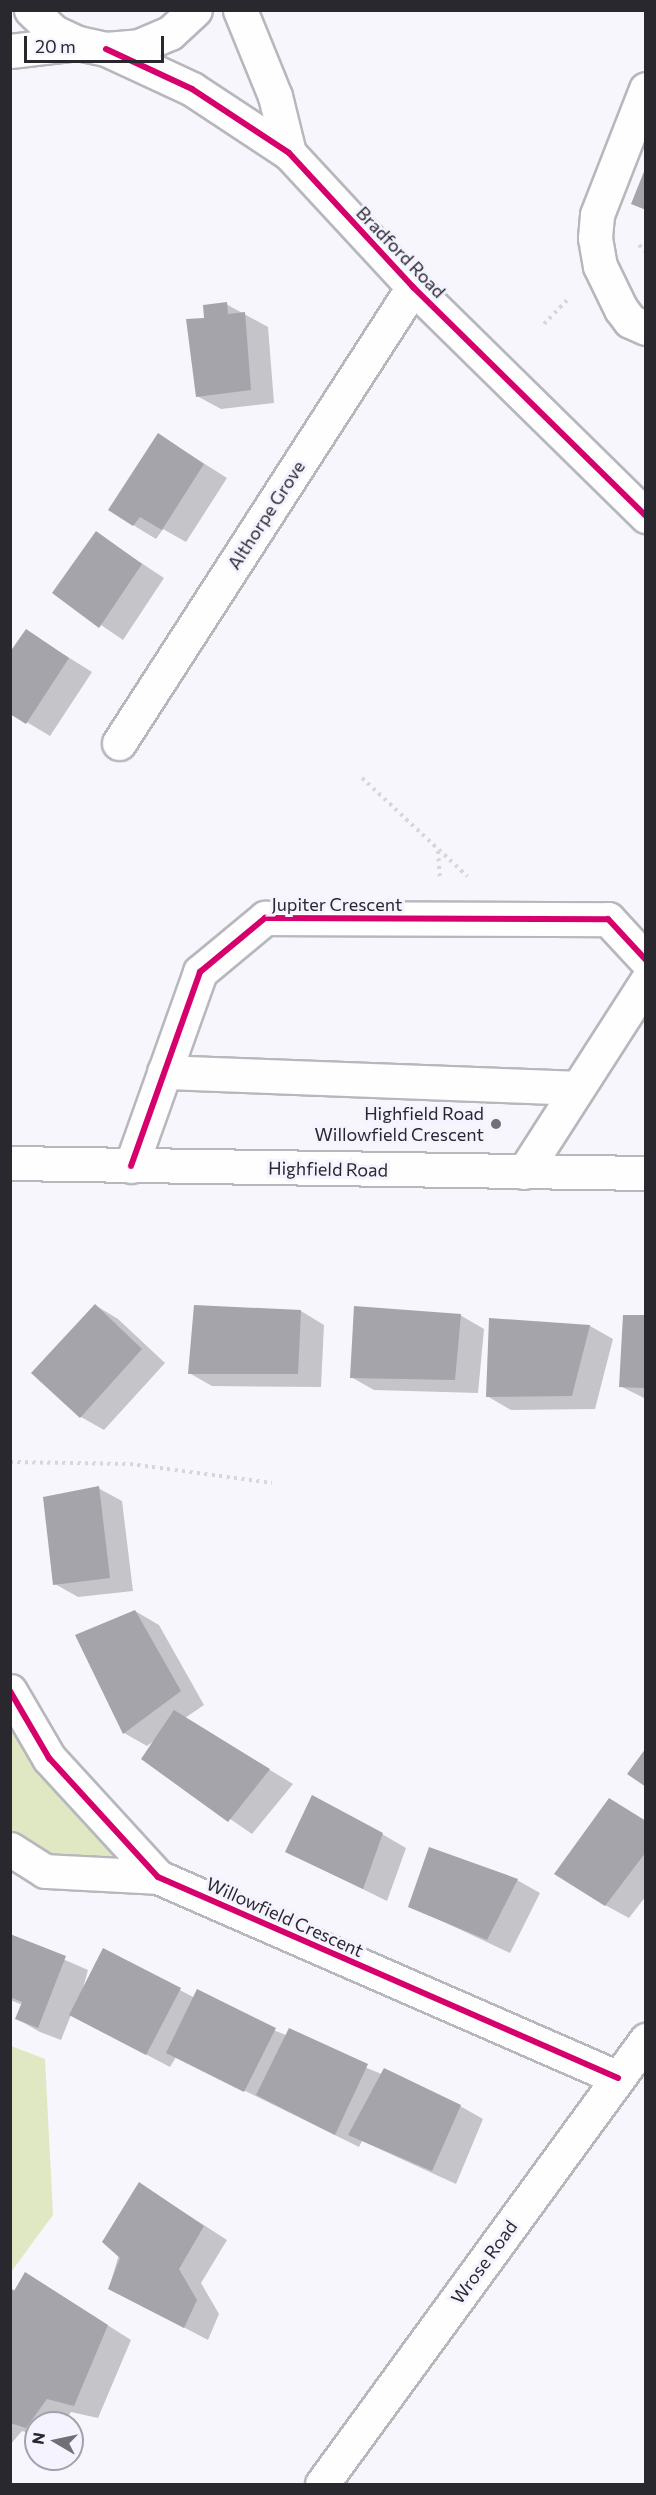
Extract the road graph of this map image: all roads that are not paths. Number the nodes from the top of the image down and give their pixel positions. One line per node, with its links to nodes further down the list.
1 (31, 10): 4 (street, Bradford Road)
2 (195, 10): 4 (street)
3 (240, 10): 7 (street, Bradford Road)
4 (92, 46): 5 (street); 7 (street, Bradford Road)
5 (10, 51)
6 (645, 89): 9 (street)
7 (289, 153): 8 (street, Bradford Road)
8 (413, 287): 10 (street, Bradford Road); 11 (street, Althorpe Grove)
9 (645, 328)
10 (645, 516)
11 (118, 743)
12 (645, 960): 14 (street, Jupiter Crescent)
13 (645, 982): 15 (street)
14 (164, 1072): 15 (street); 17 (street, Jupiter Crescent)
15 (577, 1088): 18 (street)
16 (10, 1163): 17 (street, Highfield Road)
17 (131, 1166): 18 (street, Highfield Road)
18 (524, 1172): 19 (street, Highfield Road)
19 (645, 1173)
20 (10, 1691): 22 (street, Willowfield Crescent)
21 (10, 1849): 22 (street)
22 (158, 1877): 24 (street, Willowfield Crescent)
23 (645, 2040): 24 (street, Wrose Road)
24 (618, 2078): 25 (street, Wrose Road)
25 (322, 2484)

